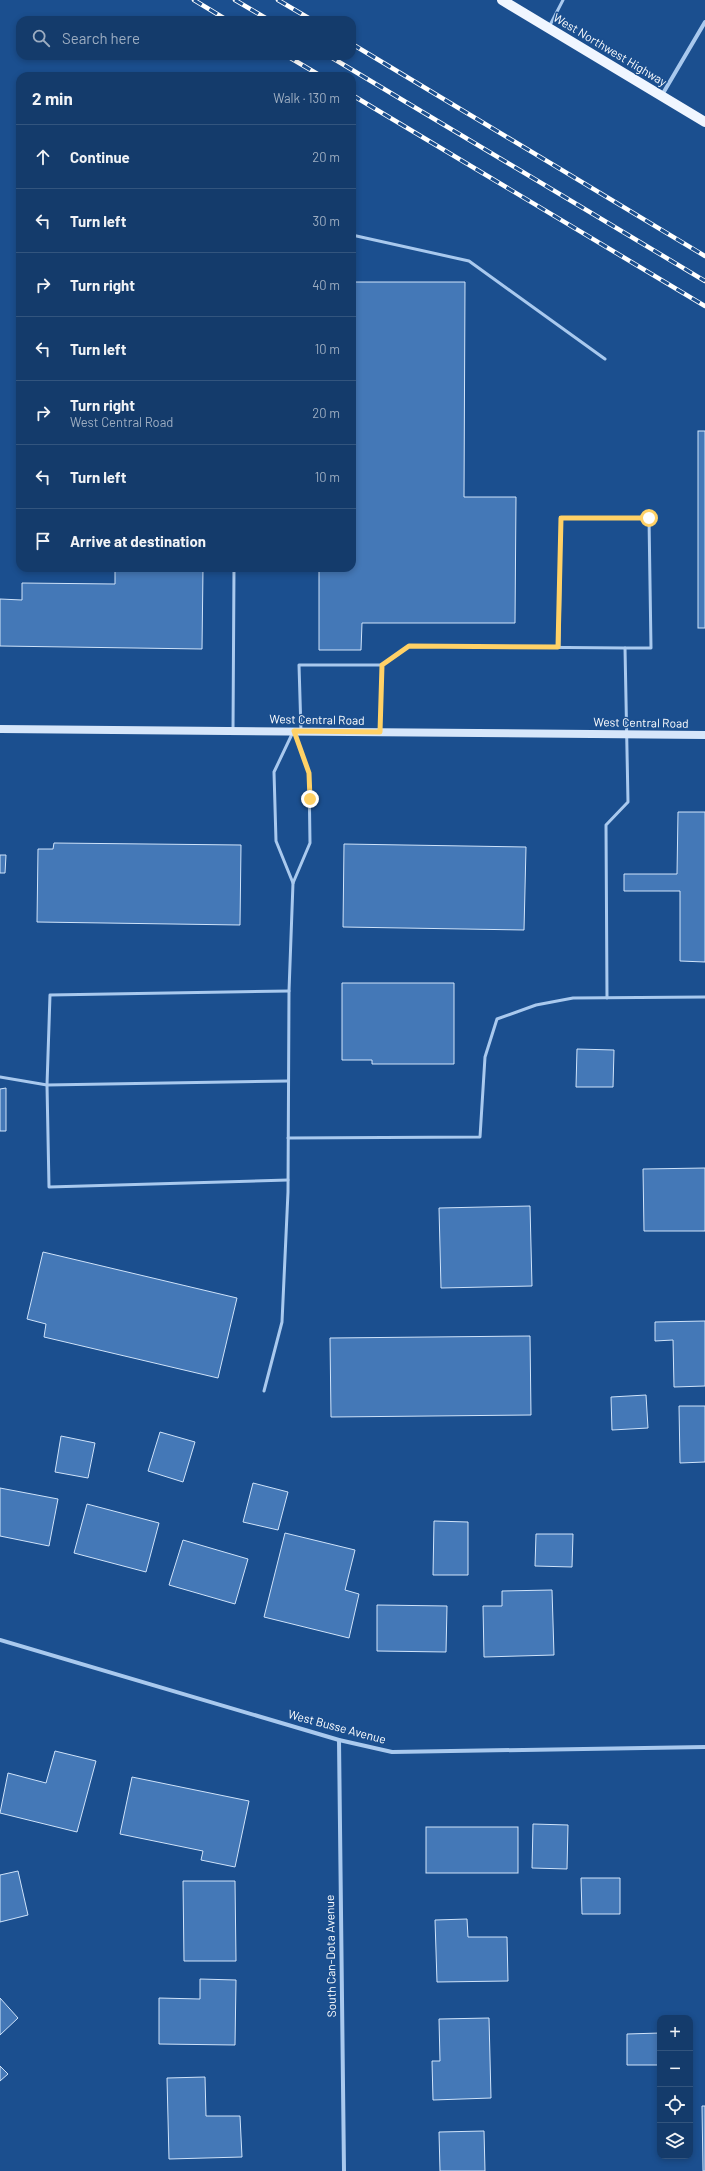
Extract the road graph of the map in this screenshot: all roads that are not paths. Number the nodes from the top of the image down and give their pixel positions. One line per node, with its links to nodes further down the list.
1 (502, 0): 4 (main road, West Northwest Highway)
2 (563, 0): 4 (lane)
3 (705, 22): 5 (street)
4 (549, 28): 5 (main road, West Northwest Highway)
5 (662, 96): 6 (main road, West Northwest Highway)
6 (705, 122)
7 (356, 236): 8 (lane)
8 (605, 359)
9 (234, 572): 14 (lane)
10 (558, 647): 11 (lane); 11 (lane); 12 (lane)
11 (625, 648): 17 (lane)
12 (382, 665): 15 (lane); 16 (lane)
13 (0, 728): 14 (main road, West Central Road)
14 (233, 731): 15 (main road, West Central Road)
15 (297, 731): 16 (main road, West Central Road); 19 (lane); 19 (lane)
16 (380, 732): 17 (main road, West Central Road)
17 (625, 735): 18 (main road, West Central Road); 22 (lane)
18 (705, 736)
19 (293, 883): 20 (lane)
20 (289, 991): 24 (lane); 25 (lane)
21 (705, 997): 22 (lane)
22 (607, 998): 26 (lane)
23 (0, 1077): 25 (lane)
24 (288, 1081): 25 (lane); 26 (lane)
25 (47, 1085): 27 (lane)
26 (288, 1138): 27 (lane)
27 (288, 1180): 28 (lane)
28 (264, 1391)
29 (0, 1640): 30 (street, West Busse Avenue)
30 (339, 1740): 31 (street, West Busse Avenue); 32 (street, South Can-Dota Avenue)
31 (705, 1747)
32 (344, 2171)

